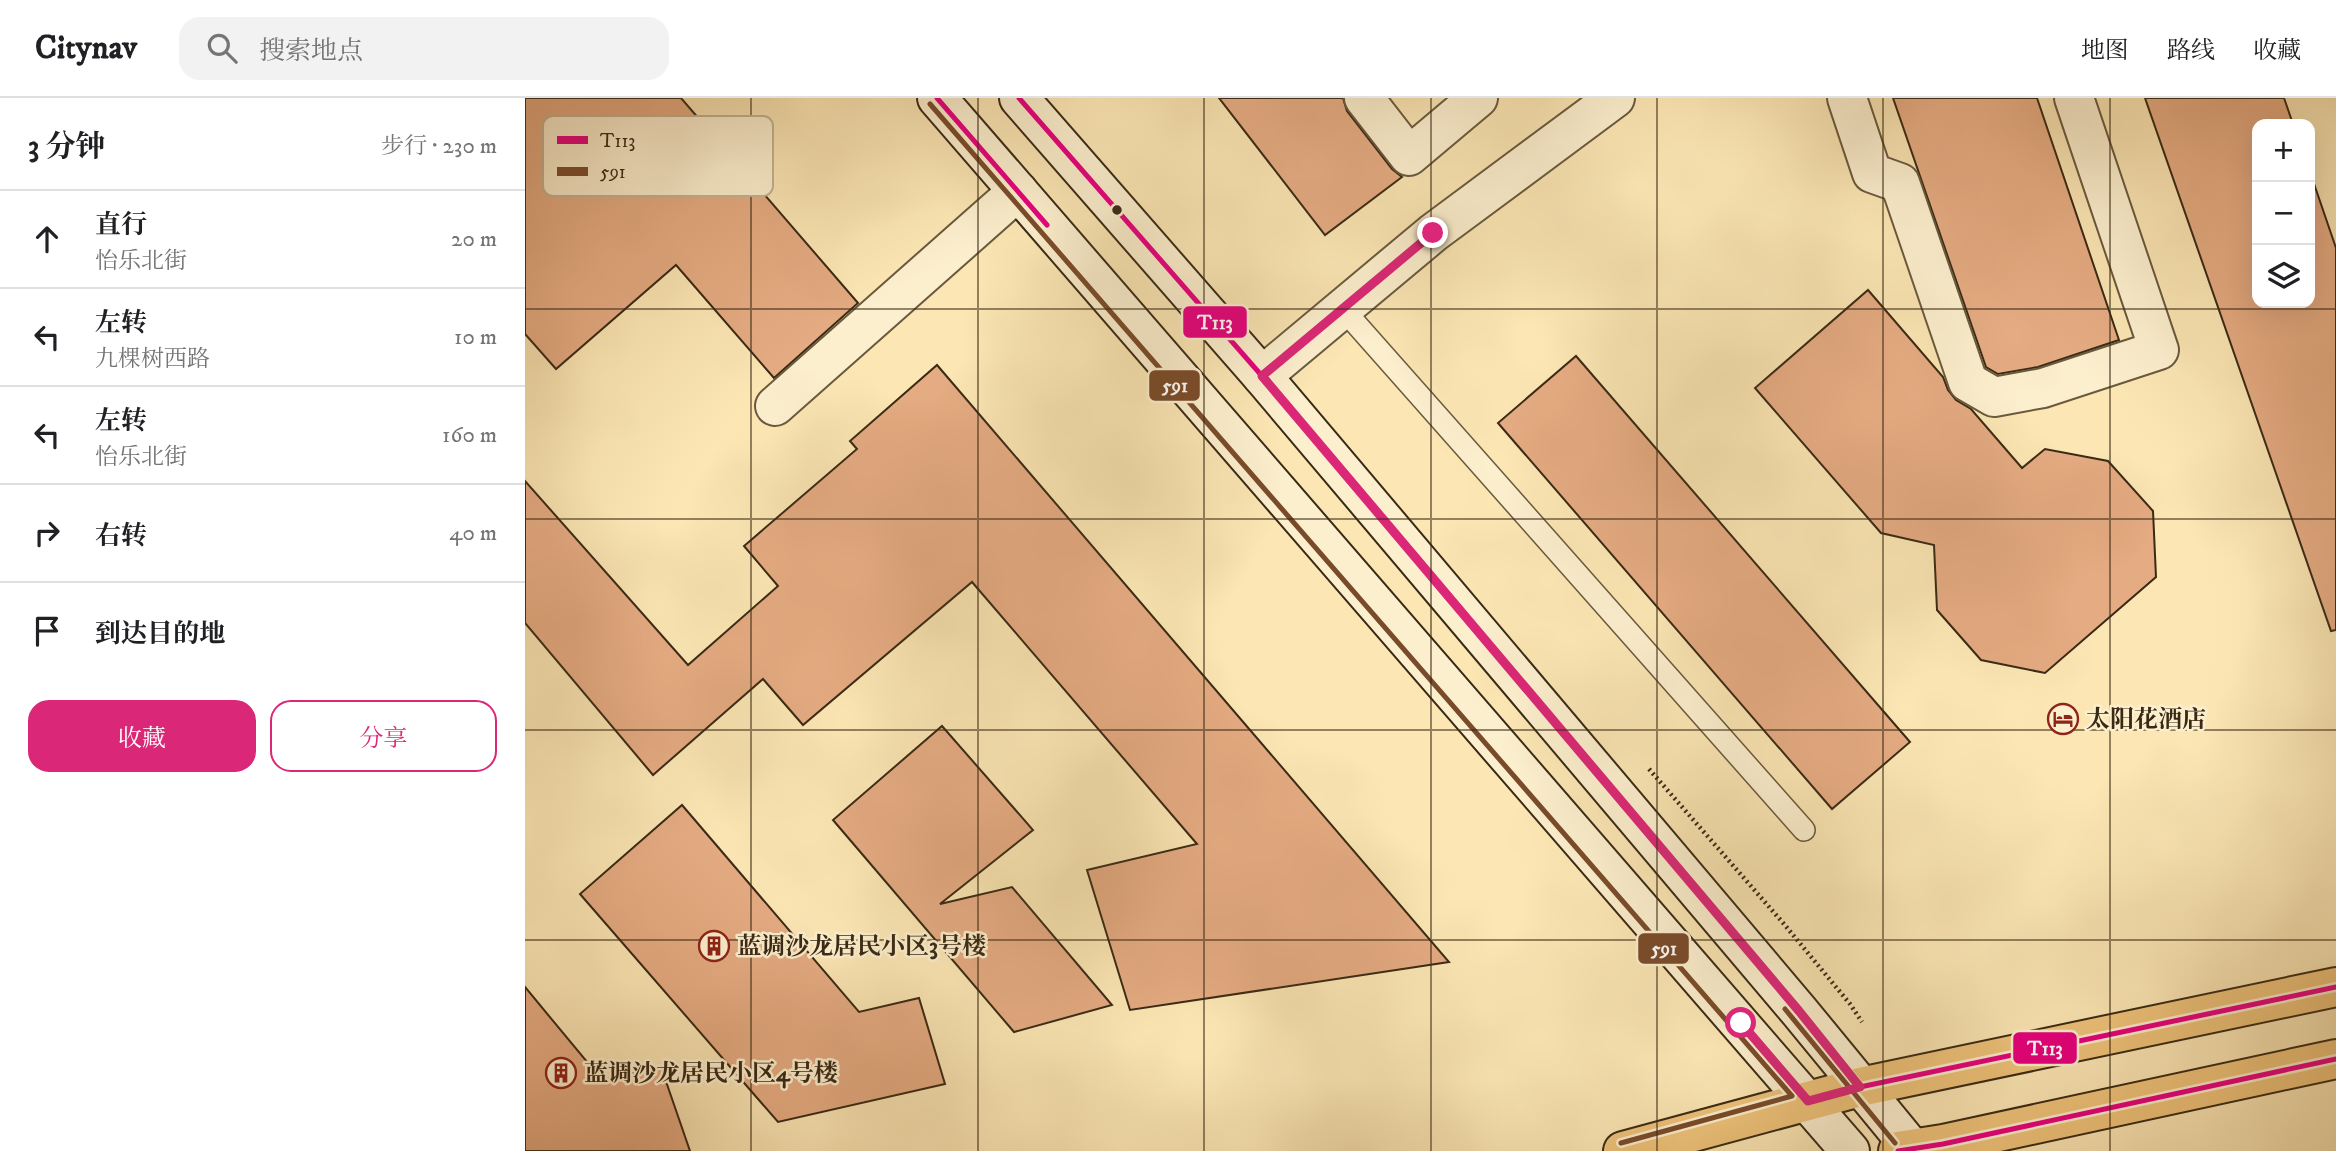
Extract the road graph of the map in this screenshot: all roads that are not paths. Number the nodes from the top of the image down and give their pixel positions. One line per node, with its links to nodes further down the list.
1 (937, 98): 8 (main road)
2 (1019, 98): 10 (main road)
3 (1364, 98): 4 (main road)
4 (1478, 98)
5 (1615, 98): 9 (main road)
6 (1847, 98): 7 (main road)
7 (2074, 98)
8 (1018, 191): 11 (main road); 16 (main road)
9 (1342, 309): 10 (main road); 12 (lane)
10 (1262, 376): 15 (main road)
11 (775, 406)
12 (1804, 830)
13 (2336, 987): 15 (main road)
14 (2336, 1059): 17 (main road)
15 (1860, 1087): 16 (main road); 17 (main road)
16 (1808, 1101): 18 (main road); 19 (main road)
17 (1908, 1150)
18 (1623, 1151)
19 (1850, 1151)

